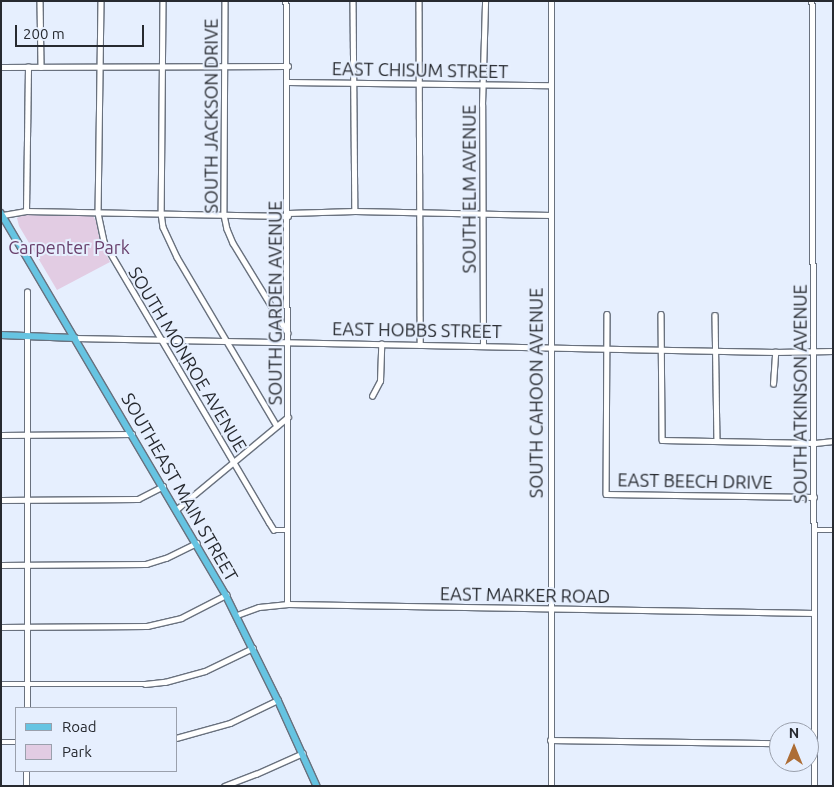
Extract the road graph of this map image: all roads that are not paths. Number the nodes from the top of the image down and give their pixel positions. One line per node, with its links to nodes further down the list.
1 (40, 1): 14 (street)
2 (101, 1): 15 (street, SOUTH MONROE AVENUE)
3 (163, 1): 16 (street)
4 (224, 1): 17 (street, SOUTH JACKSON DRIVE)
5 (286, 1): 11 (street, SOUTH GARDEN AVENUE)
6 (353, 1): 19 (street)
7 (419, 1): 20 (street)
8 (485, 1): 21 (street, SOUTH ELM AVENUE)
9 (550, 1): 22 (street, SOUTH CAHOON AVENUE)
10 (812, 1): 53 (street, SOUTH ATKINSON AVENUE)
11 (288, 66): 17 (street); 18 (street, SOUTH GARDEN AVENUE)
12 (1, 67): 13 (street)
13 (28, 67): 14 (street); 23 (street)
14 (41, 67): 15 (street)
15 (101, 67): 16 (street); 25 (street, SOUTH MONROE AVENUE)
16 (162, 67): 17 (street); 26 (street)
17 (225, 67): 30 (street, SOUTH JACKSON DRIVE)
18 (288, 82): 19 (street, EAST CHISUM STREET); 29 (street, SOUTH GARDEN AVENUE)
19 (354, 83): 20 (street, EAST CHISUM STREET); 24 (street)
20 (419, 84): 21 (street, EAST CHISUM STREET); 27 (street)
21 (484, 85): 22 (street, EAST CHISUM STREET); 31 (street, SOUTH ELM AVENUE)
22 (551, 85): 32 (street, SOUTH CAHOON AVENUE)
23 (26, 211): 25 (street); 28 (street)
24 (355, 211): 27 (street); 29 (street)
25 (98, 213): 26 (street); 41 (street, SOUTH MONROE AVENUE)
26 (161, 213): 30 (street); 42 (street)
27 (421, 213): 31 (street); 45 (street)
28 (2, 214): 40 (main road, SOUTHEAST MAIN STREET)
29 (288, 214): 30 (street); 37 (street, SOUTH GARDEN AVENUE)
30 (224, 215): 37 (street, SOUTH JACKSON DRIVE)
31 (482, 215): 32 (street); 46 (street, SOUTH ELM AVENUE)
32 (551, 215): 47 (street, SOUTH CAHOON AVENUE)
33 (27, 292): 39 (street)
34 (606, 314): 48 (street)
35 (661, 314): 49 (street)
36 (715, 315): 50 (street)
37 (289, 334): 43 (street, SOUTH GARDEN AVENUE)
38 (1, 335): 39 (main road, EAST HOBBS STREET)
39 (26, 336): 40 (main road, EAST HOBBS STREET); 60 (street)
40 (75, 338): 41 (street, EAST HOBBS STREET); 58 (main road, SOUTHEAST MAIN STREET)
41 (161, 340): 42 (street, EAST HOBBS STREET); 64 (street, SOUTH MONROE AVENUE)
42 (227, 342): 43 (street, EAST HOBBS STREET); 57 (street)
43 (289, 342): 44 (street, EAST HOBBS STREET); 56 (street, SOUTH GARDEN AVENUE)
44 (380, 344): 45 (street, EAST HOBBS STREET); 55 (street)
45 (420, 345): 46 (street, EAST HOBBS STREET)
46 (483, 346): 47 (street, EAST HOBBS STREET)
47 (550, 348): 48 (street, EAST HOBBS STREET); 78 (street, SOUTH CAHOON AVENUE)
48 (606, 348): 49 (street, EAST HOBBS STREET); 66 (street, EAST BEECH DRIVE)
49 (661, 349): 50 (street, EAST HOBBS STREET); 61 (street)
50 (716, 351): 52 (street, EAST HOBBS STREET); 61 (street)
51 (833, 351): 53 (street, EAST HOBBS STREET)
52 (775, 352): 53 (street, EAST HOBBS STREET); 54 (street)
53 (814, 352): 63 (street, SOUTH ATKINSON AVENUE)
54 (773, 384)
55 (372, 396)
56 (288, 417): 57 (street); 70 (street, SOUTH GARDEN AVENUE)
57 (276, 424): 64 (street)
58 (132, 434): 60 (street); 65 (main road, SOUTHEAST MAIN STREET)
59 (1, 435): 60 (street)
60 (27, 435): 68 (street)
61 (717, 440): 63 (street)
62 (833, 441): 63 (street)
63 (814, 443): 66 (street, SOUTH ATKINSON AVENUE)
64 (234, 462): 69 (street); 70 (street, SOUTH MONROE AVENUE)
65 (163, 486): 68 (street); 69 (main road, SOUTHEAST MAIN STREET)
66 (814, 497): 71 (street, SOUTH ATKINSON AVENUE)
67 (1, 500): 68 (street)
68 (26, 500): 75 (street)
69 (177, 509): 73 (main road, SOUTHEAST MAIN STREET)
70 (288, 530): 77 (street, SOUTH GARDEN AVENUE)
71 (814, 530): 72 (street); 79 (street, SOUTH ATKINSON AVENUE)
72 (833, 530)
73 (197, 543): 75 (street); 76 (main road, SOUTHEAST MAIN STREET)
74 (1, 565): 75 (street)
75 (26, 566): 82 (street)
76 (226, 595): 80 (main road, SOUTHEAST MAIN STREET); 82 (street)
77 (288, 604): 78 (street, EAST MARKER ROAD); 80 (street, EAST MARKER ROAD)
78 (550, 610): 79 (street, EAST MARKER ROAD); 90 (street, SOUTH CAHOON AVENUE)
79 (814, 614): 88 (street, SOUTH ATKINSON AVENUE)
80 (237, 615): 83 (main road, SOUTHEAST MAIN STREET)
81 (1, 626): 82 (street)
82 (26, 627): 85 (street)
83 (253, 648): 85 (street); 86 (main road, SOUTHEAST MAIN STREET)
84 (1, 684): 85 (street)
85 (28, 684): 87 (street)
86 (278, 700): 89 (street); 94 (main road, SOUTHEAST MAIN STREET)
87 (27, 707)
88 (812, 722)
89 (178, 737)
90 (550, 740): 93 (street); 100 (street, SOUTH CAHOON AVENUE)
91 (1, 742): 92 (street)
92 (15, 742)
93 (769, 743)
94 (302, 752): 98 (street); 99 (main road, SOUTHEAST MAIN STREET)
95 (26, 772): 97 (street)
96 (814, 772): 101 (street, SOUTH ATKINSON AVENUE)
97 (26, 786)
98 (224, 786)
99 (317, 786)
100 (550, 786)
101 (815, 786)

